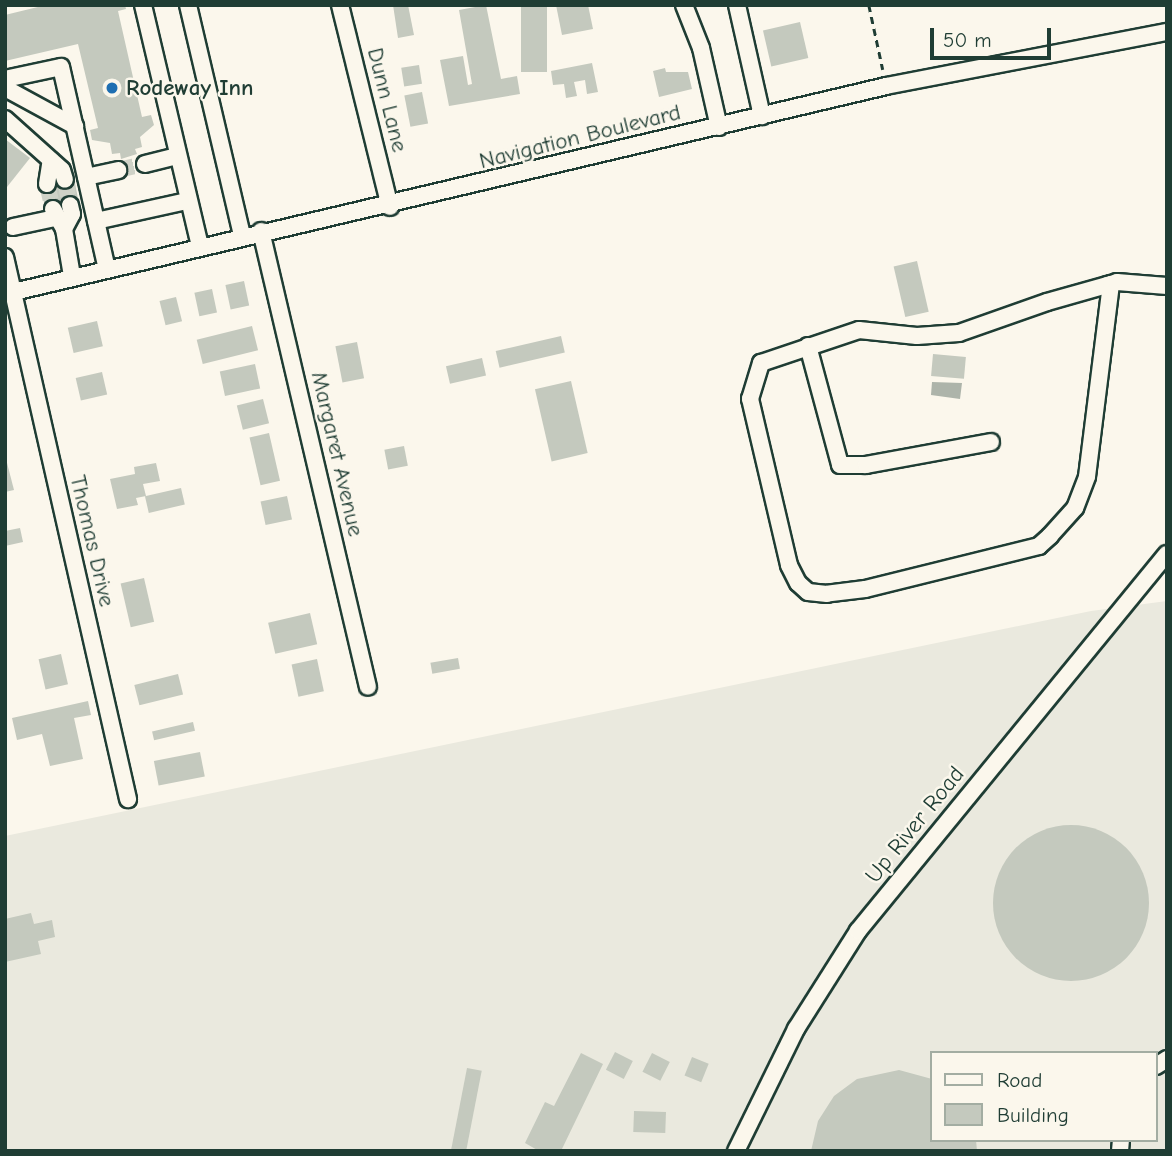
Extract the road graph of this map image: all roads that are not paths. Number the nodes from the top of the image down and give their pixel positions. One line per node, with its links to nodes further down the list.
1 (143, 5): 13 (street)
2 (188, 5): 27 (street)
3 (340, 5): 22 (street, Dunn Lane)
4 (684, 5): 12 (street)
5 (737, 5): 9 (street)
6 (1167, 32): 9 (street, Navigation Boulevard)
7 (5, 79): 11 (street)
8 (5, 88): 11 (street)
9 (762, 116): 12 (street, Navigation Boulevard)
10 (5, 119): 14 (street)
11 (75, 126): 17 (street)
12 (719, 127): 22 (street, Navigation Boulevard)
13 (176, 156): 15 (street); 20 (street)
14 (51, 160): 18 (street); 19 (street)
15 (145, 164)
16 (118, 170): 17 (street)
17 (86, 177): 24 (street)
18 (65, 180)
19 (47, 184)
20 (187, 201): 24 (street); 28 (street)
21 (71, 205): 23 (street)
22 (390, 207): 26 (street, Navigation Boulevard)
23 (57, 218): 25 (street); 31 (street)
24 (96, 221): 30 (street)
25 (8, 228)
26 (261, 231): 27 (street, Navigation Boulevard); 38 (street, Margaret Avenue)
27 (242, 236): 28 (street, Navigation Boulevard)
28 (200, 246): 30 (street, Navigation Boulevard)
29 (5, 257): 34 (street, Thomas Drive)
30 (107, 269): 31 (street, Navigation Boulevard)
31 (72, 276): 34 (street, Navigation Boulevard)
32 (1111, 284): 33 (street); 35 (street); 35 (street)
33 (1167, 286)
34 (9, 294): 39 (street, Thomas Drive)
35 (808, 345): 36 (street)
36 (991, 442)
37 (1167, 554): 40 (street, Up River Road)
38 (368, 687)
39 (128, 799)
40 (736, 1151)

